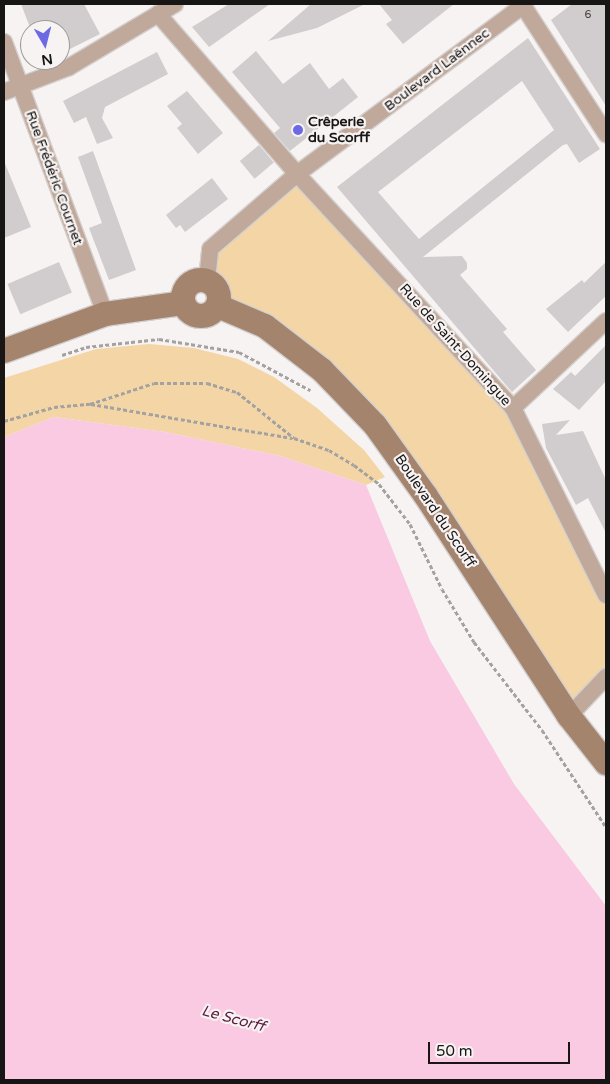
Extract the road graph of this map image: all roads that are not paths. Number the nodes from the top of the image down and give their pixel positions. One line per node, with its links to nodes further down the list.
1 (176, 4): 3 (street)
2 (523, 4): 7 (street); 8 (street, Boulevard Laënnec)
3 (158, 14): 5 (street); 8 (street, Rue de Saint-Domingue)
4 (4, 42): 5 (street, Rue Frédéric Cournet)
5 (20, 86): 6 (street); 12 (street, Rue Frédéric Cournet)
6 (4, 92)
7 (606, 134)
8 (297, 174): 9 (street, Boulevard Laënnec); 15 (street, Rue de Saint-Domingue)
9 (207, 280): 10 (main road); 11 (main road)
10 (183, 303): 11 (main road); 12 (main road)
11 (218, 306): 18 (main road, Boulevard du Scorff)
12 (106, 314): 14 (main road)
13 (606, 321): 15 (street)
14 (4, 351)
15 (512, 408): 16 (street, Rue de Saint-Domingue)
16 (606, 595)
17 (606, 677): 18 (street)
18 (569, 716): 19 (main road, Boulevard du Scorff)
19 (606, 763)

